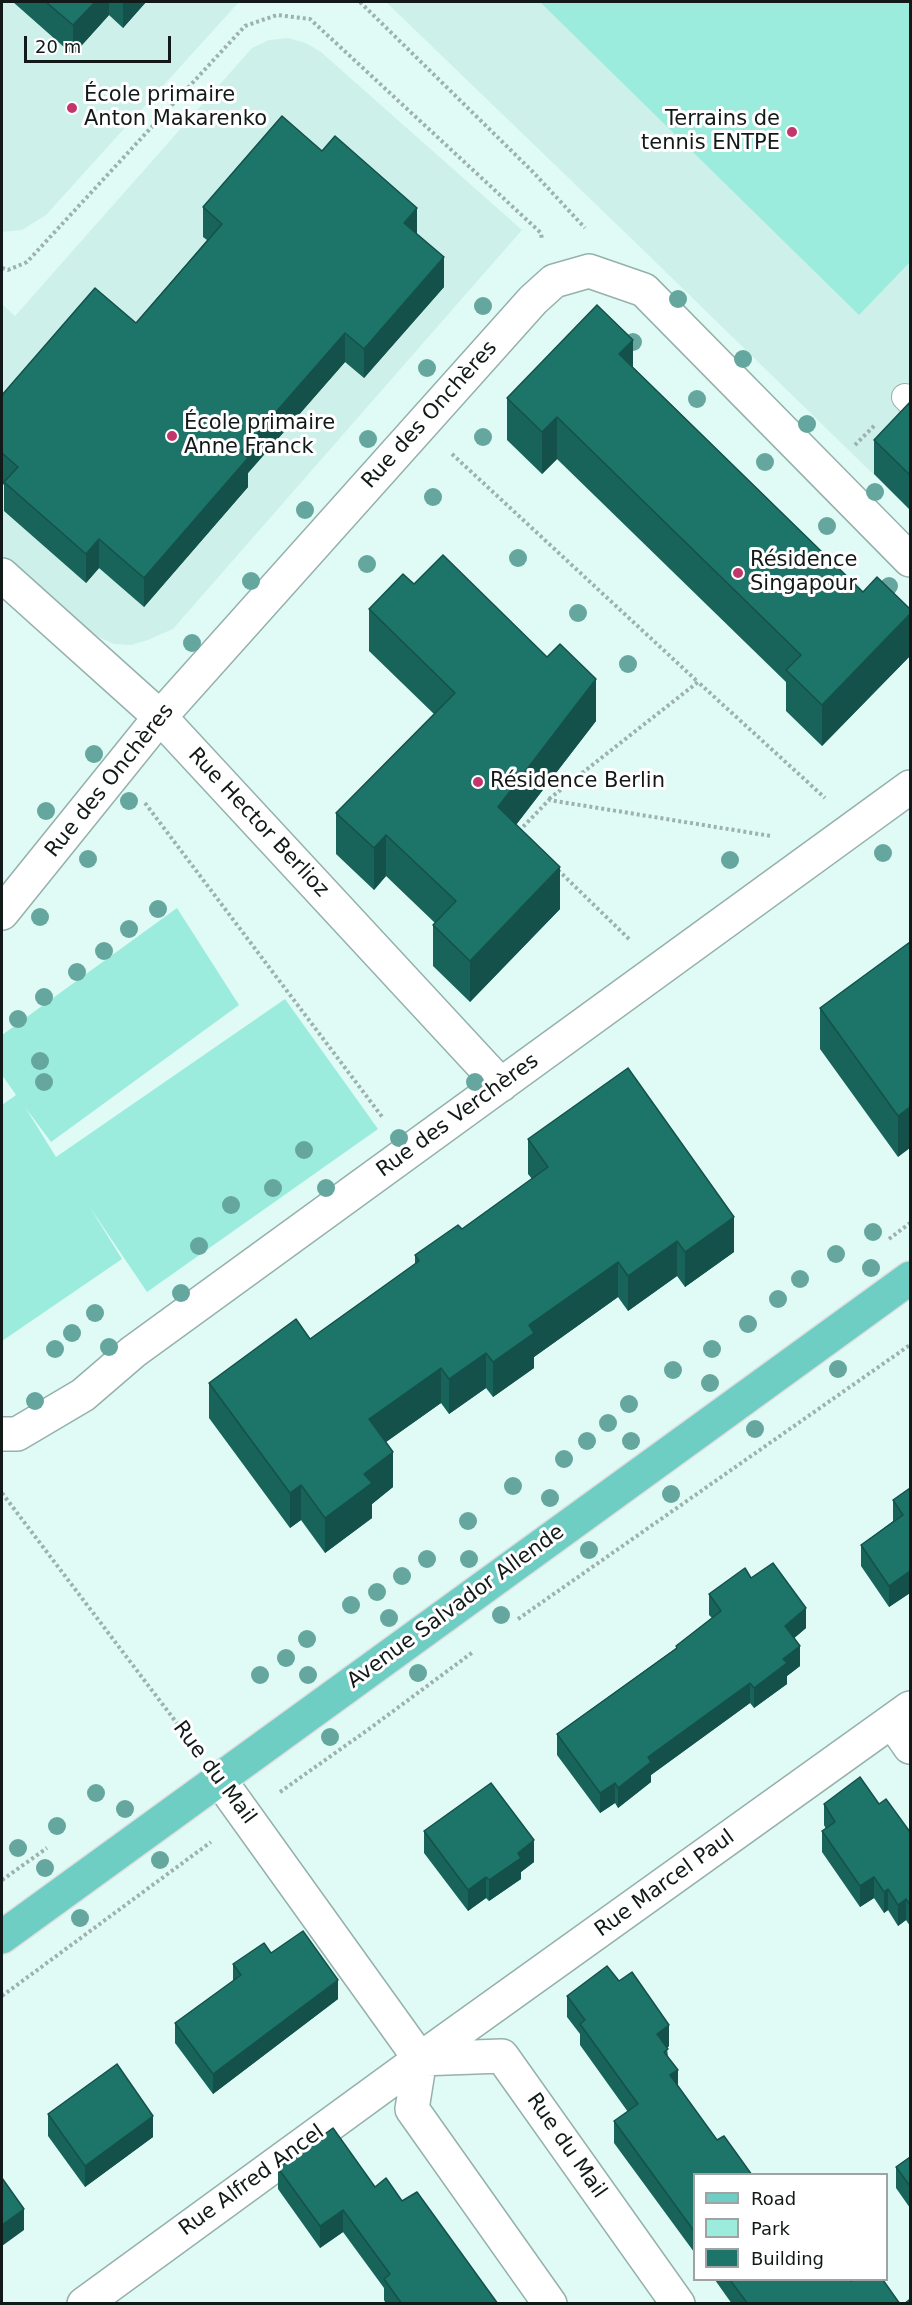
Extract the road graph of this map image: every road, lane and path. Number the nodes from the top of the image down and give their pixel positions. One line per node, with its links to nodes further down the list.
1 (360, 2): 2 (path)
2 (588, 231)
3 (2, 268): 4 (path)
4 (554, 281): 5 (street, Rue des Onchères); 6 (street, Rue des Onchères)
5 (420, 425): 8 (path); 9 (street, Rue des Onchères)
6 (910, 560)
7 (2, 575): 9 (street, Rue Hector Berlioz)
8 (698, 682): 12 (path); 13 (path)
9 (160, 717): 10 (street, Rue des Onchères); 18 (street, Rue Hector Berlioz)
10 (119, 768): 16 (street, Rue des Onchères); 19 (path)
11 (910, 787): 13 (street, Rue des Verchères)
12 (549, 800): 13 (path); 14 (path)
13 (844, 836): 17 (street, Rue des Verchères)
14 (527, 839)
15 (552, 864): 17 (path)
16 (2, 913)
17 (660, 969): 18 (street, Rue des Verchères)
18 (501, 1085): 19 (street, Rue des Verchères)
19 (408, 1152): 22 (street, Rue des Verchères)
20 (910, 1278): 28 (main road, Avenue Salvador Allende)
21 (910, 1346): 24 (path)
22 (2, 1434)
23 (2, 1493): 28 (path, Rue du Mail)
24 (508, 1626)
25 (480, 1646): 29 (path)
26 (901, 1715): 27 (street); 32 (street, Rue Marcel Paul)
27 (910, 1747)
28 (219, 1779): 29 (street, Rue du Mail); 30 (main road, Avenue Salvador Allende)
29 (247, 1816): 31 (path); 32 (street, Rue du Mail)
30 (2, 1937)
31 (2, 1996)
32 (420, 2059): 33 (street, Rue Alfred Ancel); 34 (street); 35 (street, Rue du Mail)
33 (84, 2304)
34 (550, 2304)
35 (678, 2304)

